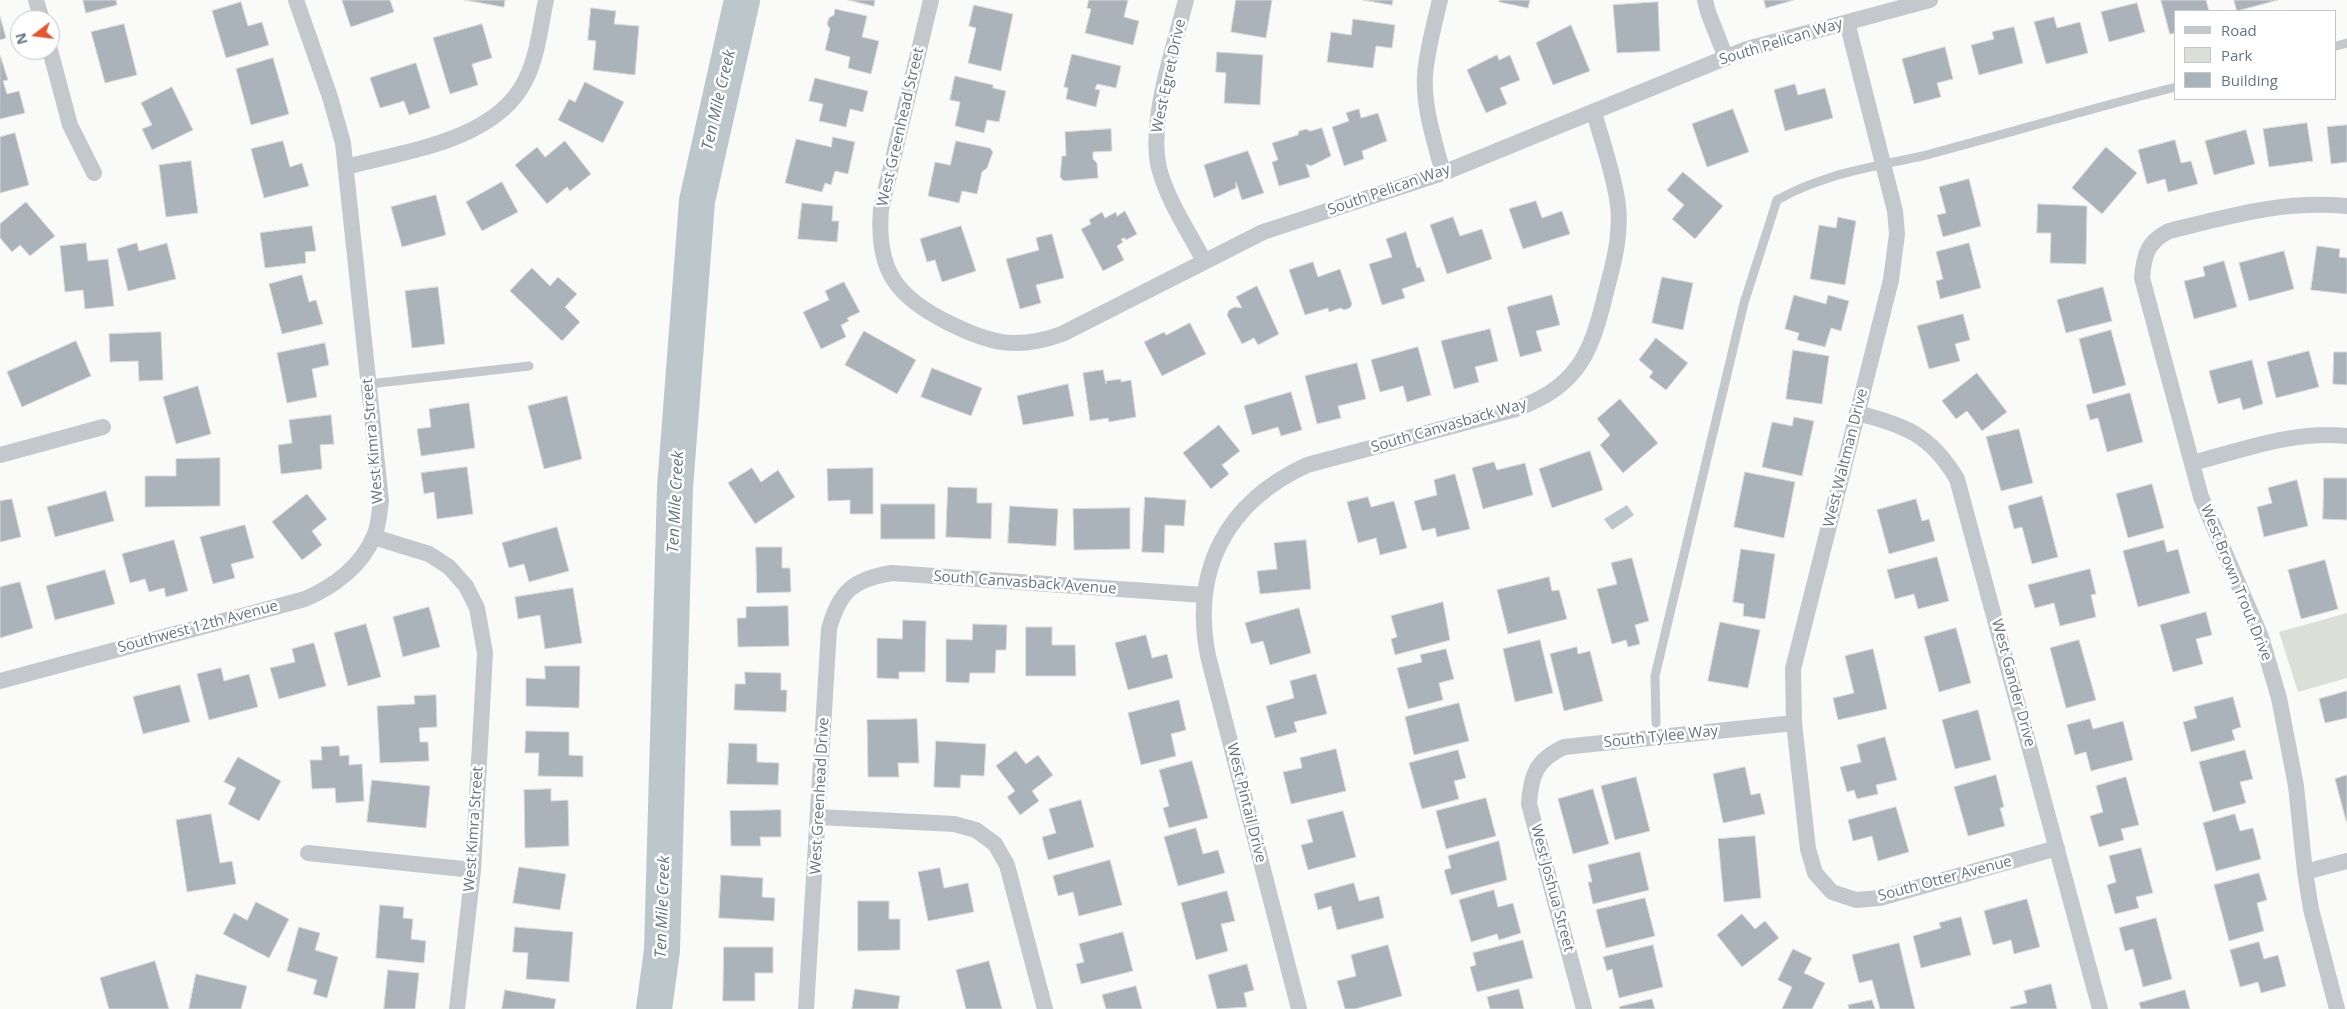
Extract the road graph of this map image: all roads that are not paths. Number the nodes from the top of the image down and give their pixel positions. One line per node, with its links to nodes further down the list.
1 (296, 0): 14 (street, West Kimra Street)
2 (546, 0): 14 (street)
3 (932, 0): 18 (street, West Greenhead Street)
4 (1186, 0): 19 (street, West Egret Drive)
5 (1440, 0): 16 (street)
6 (1705, 0): 9 (street)
7 (1930, 0): 8 (street, South Pelican Way)
8 (1847, 22): 9 (street, South Pelican Way); 13 (street, West Waltman Drive)
9 (1726, 58): 12 (street, South Pelican Way)
10 (53, 60): 15 (street)
11 (2174, 88): 13 (lane)
12 (1594, 112): 16 (street, South Pelican Way); 29 (street, South Canvasback Way)
13 (1884, 162): 22 (street, West Waltman Drive); 31 (lane)
14 (346, 166): 21 (street, West Kimra Street)
15 (94, 173)
16 (1443, 173): 19 (street, South Pelican Way)
17 (2347, 206): 26 (street, West Brown Trout Drive)
18 (883, 255): 19 (street, South Pelican Way)
19 (1204, 261)
20 (529, 366): 21 (lane)
21 (369, 384): 27 (street, West Kimra Street)
22 (1857, 413): 32 (street, West Waltman Drive); 35 (street, West Gander Drive)
23 (103, 427): 25 (street)
24 (2347, 436): 26 (street)
25 (0, 455)
26 (2192, 463): 39 (street, West Brown Trout Drive)
27 (374, 537): 30 (street, Southwest 12th Avenue); 38 (street, West Kimra Street)
28 (849, 588): 29 (street, South Canvasback Avenue); 34 (street, West Greenhead Drive)
29 (1204, 595): 44 (street, West Pintail Drive)
30 (0, 681)
31 (1656, 723)
32 (1794, 723): 33 (street, South Tylee Way); 40 (street, West Waltman Drive)
33 (1536, 767): 45 (street, West Joshua Street)
34 (819, 817): 42 (street, West Greenhead Drive); 43 (street)
35 (2057, 848): 40 (street, South Otter Avenue); 46 (street, West Gander Drive)
36 (308, 853): 38 (street)
37 (2347, 861): 39 (street)
38 (472, 870): 41 (street, West Kimra Street)
39 (2305, 872): 47 (street, West Brown Trout Drive)
40 (1832, 892)
41 (457, 1009)
42 (806, 1009)
43 (1045, 1009)
44 (1299, 1009)
45 (1584, 1009)
46 (2100, 1009)
47 (2337, 1009)

